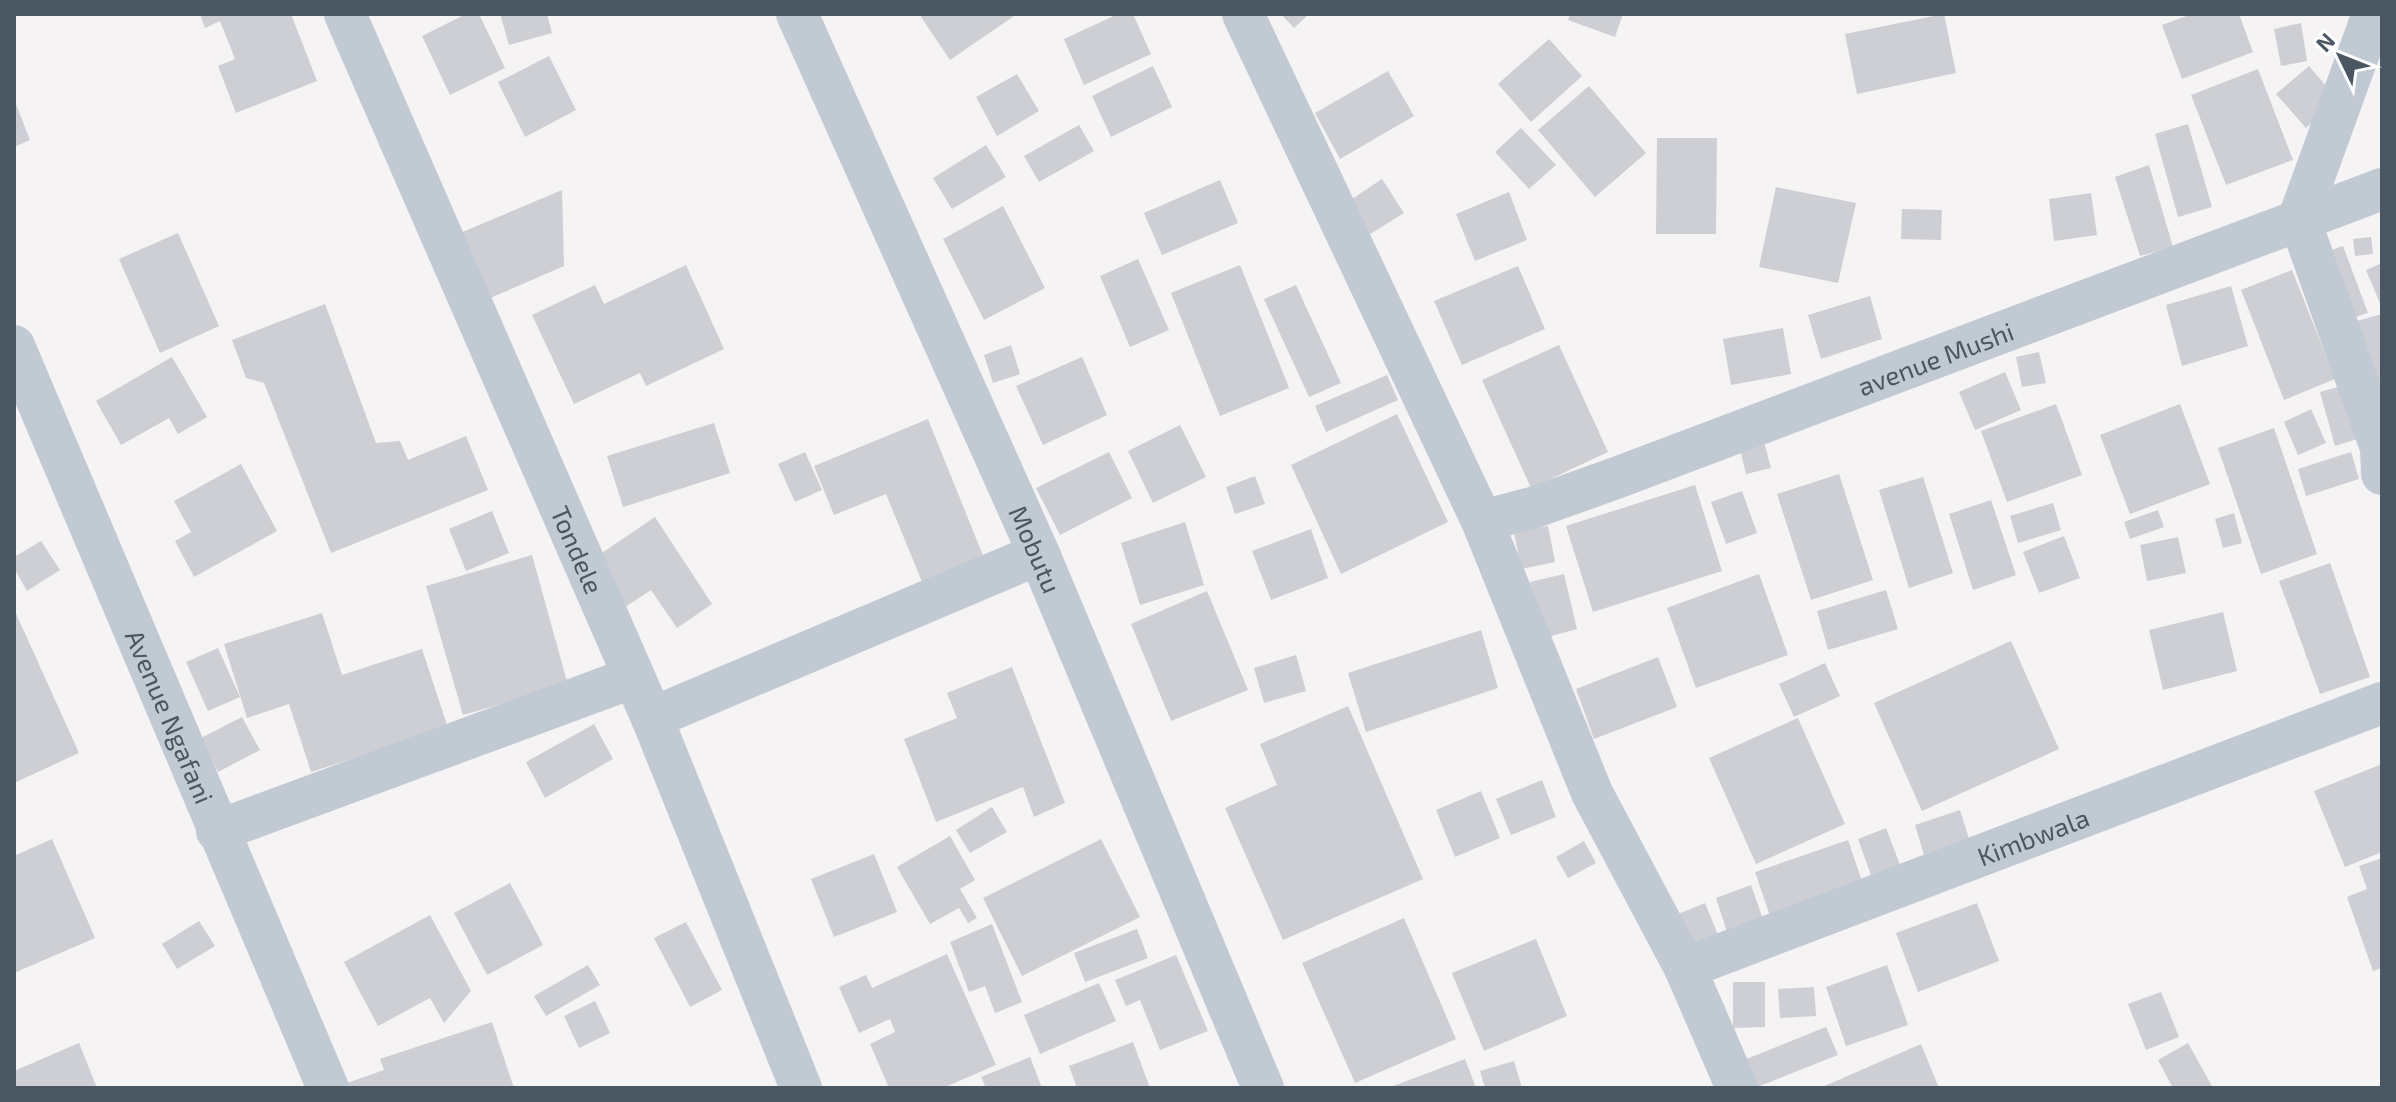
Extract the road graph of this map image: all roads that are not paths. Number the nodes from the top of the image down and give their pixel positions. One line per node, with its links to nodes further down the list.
1 (345, 14): 11 (street, Tondele)
2 (797, 14): 10 (street, Mobutu)
3 (1243, 14): 9 (street)
4 (2373, 14): 6 (street)
5 (2382, 189): 6 (street, avenue Mushi)
6 (2299, 218): 8 (street); 9 (street, avenue Mushi)
7 (14, 346): 14 (street, Avenue Ngafani)
8 (2382, 474)
9 (1482, 521): 15 (street)
10 (1039, 554): 13 (street); 18 (street, Mobutu)
11 (634, 677): 13 (street, Tondele); 14 (street)
12 (2382, 703): 15 (street, Kimbwala)
13 (652, 718): 17 (street, Tondele)
14 (217, 831): 16 (street, Avenue Ngafani)
15 (1685, 968): 19 (street)
16 (328, 1088)
17 (801, 1088)
18 (1263, 1088)
19 (1737, 1088)

